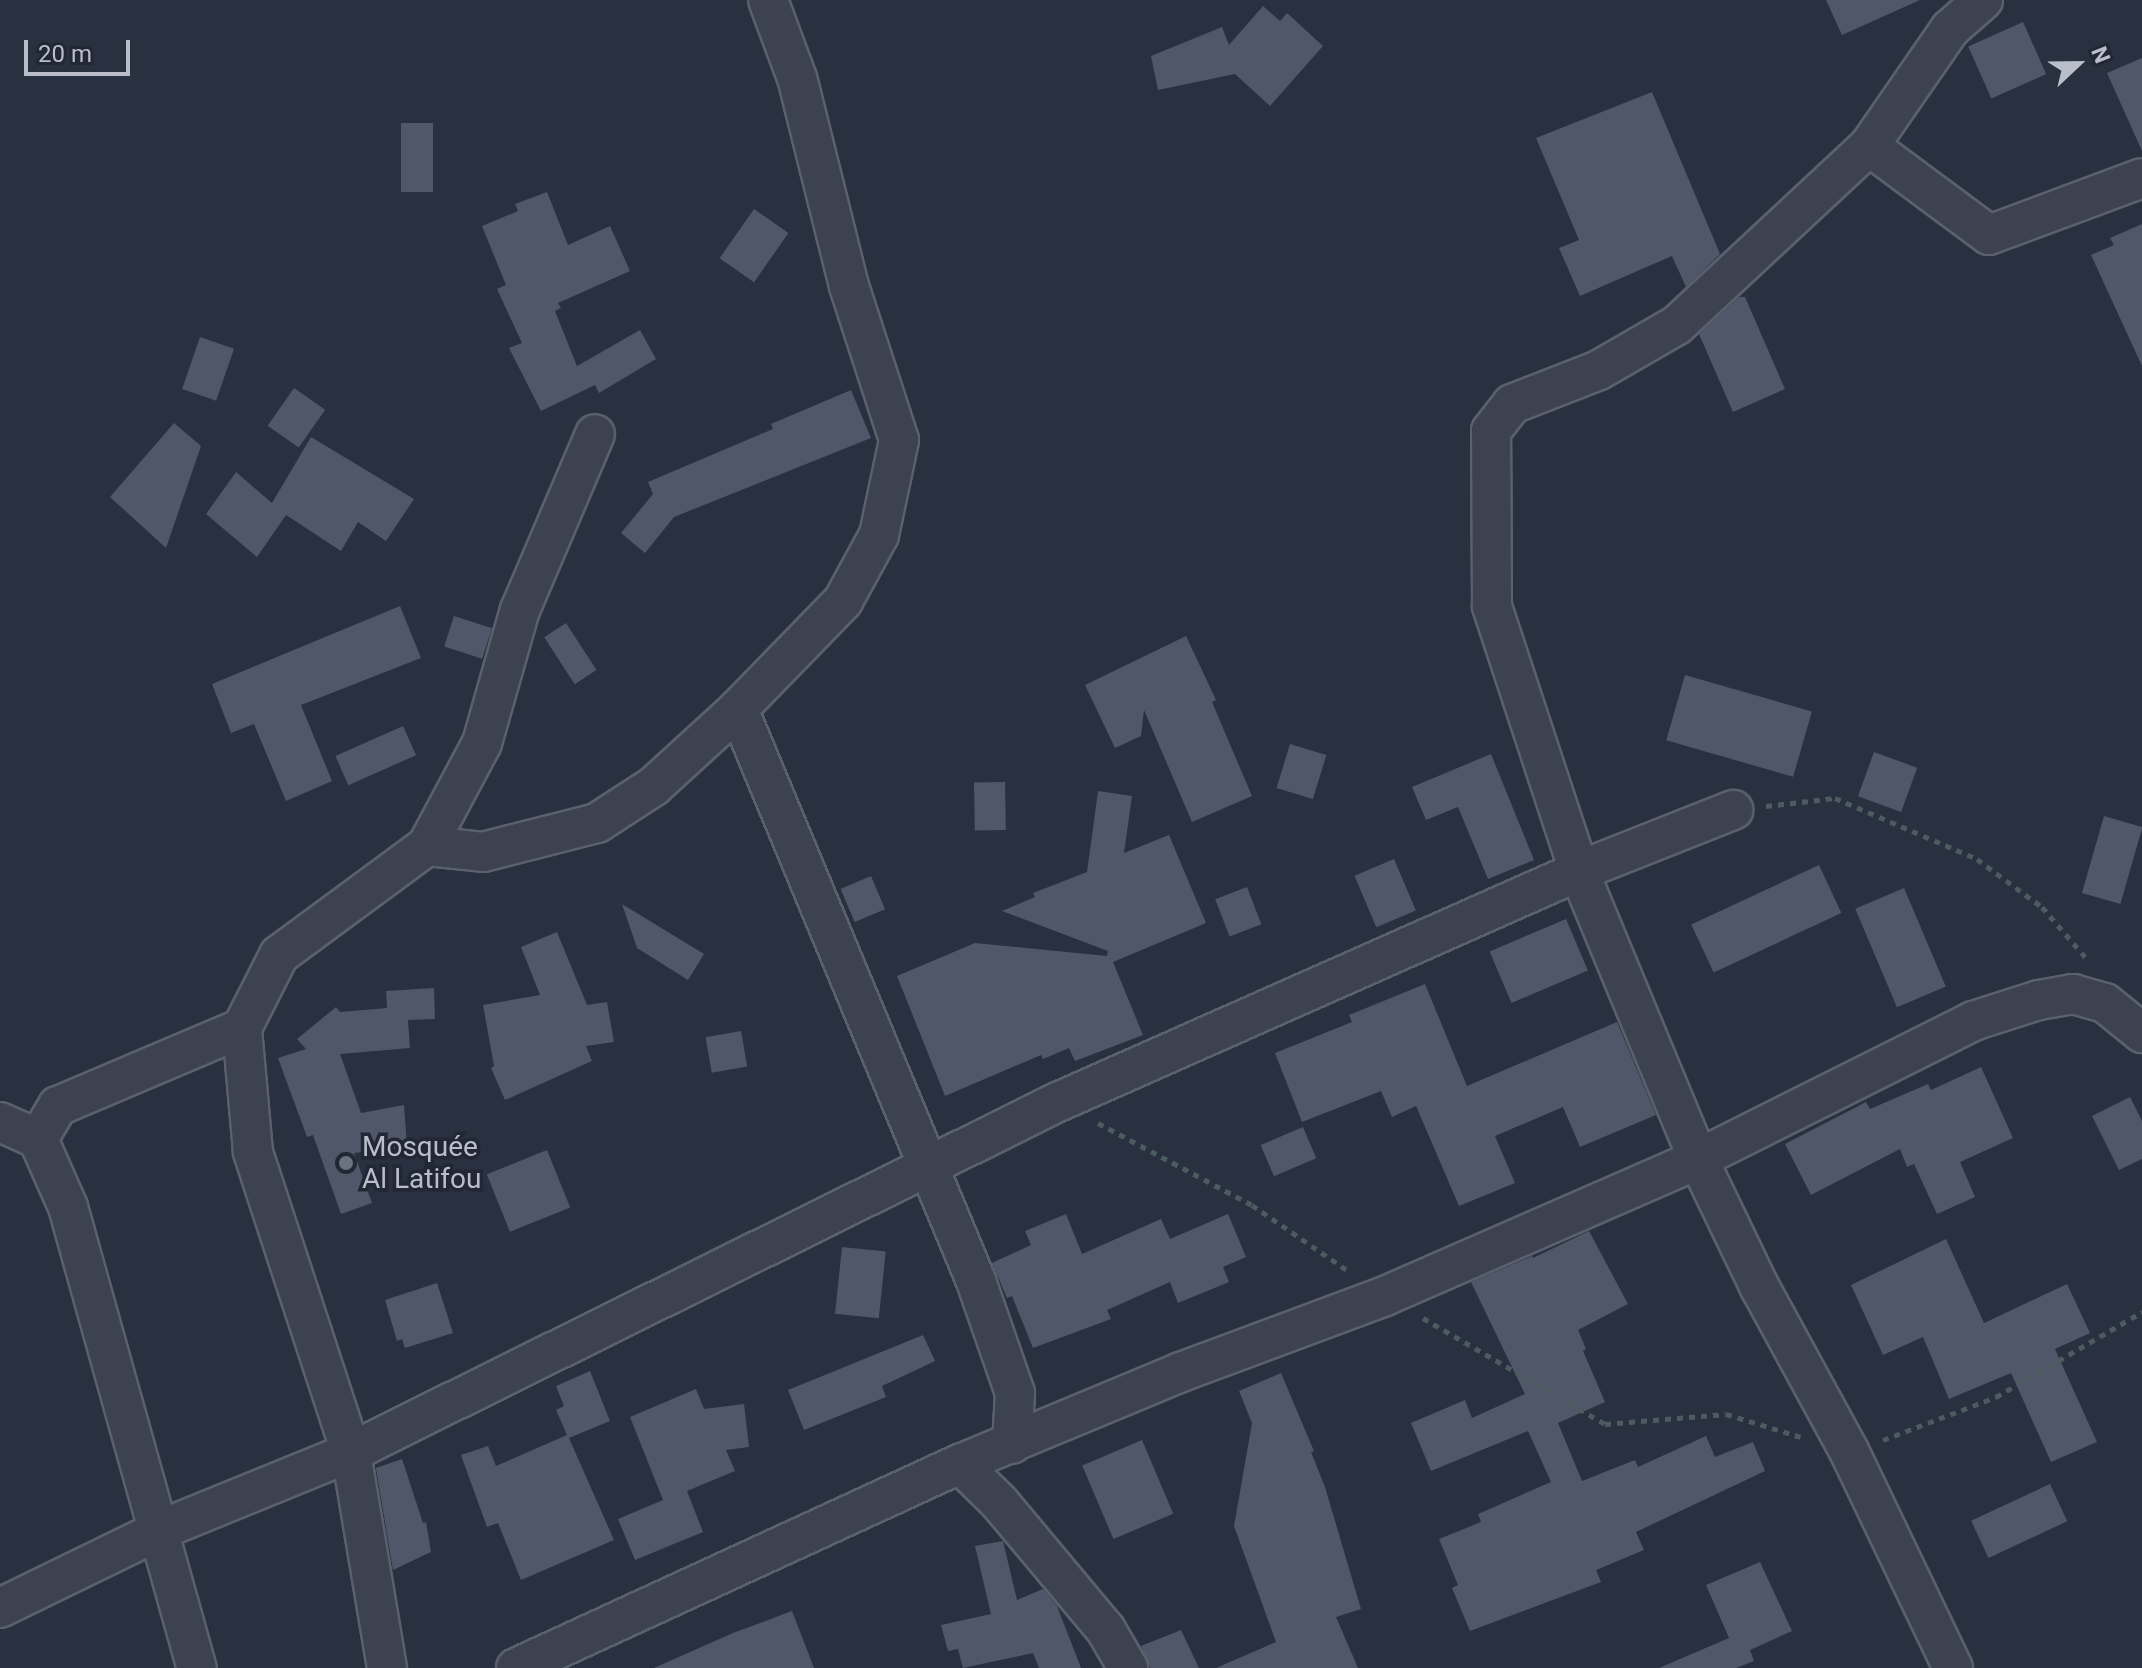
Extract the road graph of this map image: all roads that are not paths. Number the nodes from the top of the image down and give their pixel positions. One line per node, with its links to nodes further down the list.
1 (768, 0): 6 (street)
2 (1983, 0): 3 (street)
3 (1869, 146): 4 (street); 9 (street)
4 (2142, 178)
5 (595, 434): 8 (street)
6 (738, 709): 8 (street); 15 (street)
7 (1733, 810): 9 (street)
8 (427, 846): 10 (street)
9 (1579, 871): 14 (street); 15 (street)
10 (242, 1028): 13 (street); 17 (street)
11 (2142, 1033): 14 (street)
12 (0, 1122): 13 (street)
13 (38, 1139): 19 (street)
14 (1698, 1159): 16 (street); 27 (street)
15 (926, 1166): 16 (street); 17 (street)
16 (1012, 1444): 18 (street)
17 (351, 1452): 19 (street); 23 (street)
18 (960, 1464): 21 (street); 24 (street)
19 (160, 1530): 20 (street); 22 (street)
20 (0, 1608)
21 (1106, 1630): 25 (street); 26 (street)
22 (197, 1668)
23 (387, 1668)
24 (516, 1668)
25 (1092, 1668)
26 (1128, 1668)
27 (1953, 1668)

